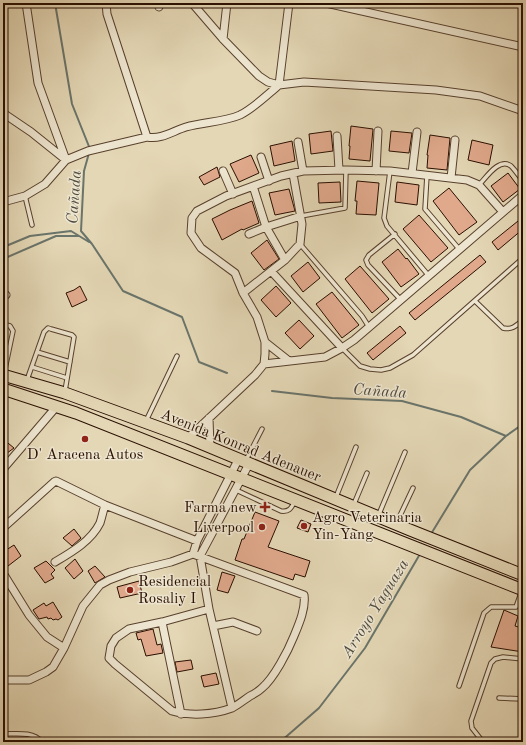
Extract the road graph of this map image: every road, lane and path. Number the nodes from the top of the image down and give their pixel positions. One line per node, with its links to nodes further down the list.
1 (26, 3): 19 (street)
2 (106, 3): 15 (street)
3 (192, 3): 7 (street)
4 (227, 3): 7 (street)
5 (289, 3): 9 (street)
6 (326, 3): 8 (street)
7 (222, 39): 9 (street)
8 (523, 47)
9 (279, 84): 10 (street); 15 (street)
10 (523, 111)
11 (3, 113): 19 (street)
12 (378, 131): 23 (street)
13 (417, 132): 25 (street)
14 (337, 136): 21 (street)
15 (147, 137): 19 (street)
16 (455, 140): 28 (street)
17 (298, 142): 22 (street)
18 (261, 156): 29 (street)
19 (66, 160): 35 (street)
20 (223, 170): 33 (street)
21 (342, 170): 22 (street); 23 (street); 38 (lane)
22 (303, 171): 26 (street)
23 (376, 171): 24 (street)
24 (390, 171): 25 (street); 42 (lane)
25 (412, 173): 27 (street)
26 (293, 174): 29 (street); 38 (street)
27 (427, 175): 28 (street); 44 (lane)
28 (451, 178): 31 (street)
29 (269, 181): 32 (street)
30 (523, 181): 31 (lane)
31 (479, 185): 37 (street)
32 (253, 186): 33 (street); 40 (street)
33 (233, 194): 49 (street)
34 (523, 195): 37 (street)
35 (25, 196): 36 (street); 39 (lane)
36 (3, 202)
37 (503, 212): 44 (street)
38 (301, 216): 40 (street); 43 (street)
39 (32, 225)
40 (266, 227): 41 (street); 46 (street)
41 (249, 234)
42 (394, 234): 48 (lane); 50 (lane)
43 (300, 244): 46 (street); 54 (lane)
44 (460, 250): 48 (street)
45 (523, 258): 51 (lane)
46 (285, 260): 47 (street)
47 (271, 271): 49 (street); 56 (street)
48 (429, 276): 50 (street)
49 (243, 293): 55 (street)
50 (401, 300): 54 (street)
51 (475, 301): 52 (lane); 56 (lane)
52 (523, 320)
53 (3, 324): 63 (lane)
54 (370, 327): 56 (street)
55 (265, 342): 59 (street); 61 (street)
56 (342, 348): 59 (street)
57 (37, 352): 60 (lane); 60 (lane); 62 (lane)
58 (177, 356): 70 (lane)
59 (289, 361): 61 (street)
60 (70, 362): 64 (lane)
61 (264, 364): 69 (street)
62 (32, 367): 64 (lane); 65 (lane)
63 (3, 375): 65 (main road, Avenida Konrad Adenauer)
64 (67, 378): 67 (lane)
65 (26, 382): 67 (main road, Avenida Konrad Adenauer)
66 (3, 389): 68 (main road, Avenida Konrad Adenauer)
67 (65, 392): 70 (main road, Avenida Konrad Adenauer)
68 (57, 406): 77 (street); 79 (main road, Avenida Konrad Adenauer)
69 (209, 418): 72 (street); 74 (street)
70 (145, 422): 72 (main road, Avenida Konrad Adenauer)
71 (262, 429): 76 (lane)
72 (188, 438): 74 (main road, Avenida Konrad Adenauer)
73 (356, 446): 84 (lane)
74 (210, 447): 76 (main road, Avenida Konrad Adenauer)
75 (405, 452): 87 (lane)
76 (244, 462): 79 (street); 80 (street); 84 (main road, Avenida Konrad Adenauer)
77 (3, 469)
78 (367, 473): 86 (lane)
79 (231, 475): 80 (main road, Avenida Konrad Adenauer); 90 (street)
80 (242, 479): 82 (street); 83 (main road, Avenida Konrad Adenauer)
81 (413, 488): 88 (lane)
82 (236, 490): 83 (lane); 91 (street)
83 (295, 500): 96 (main road, Avenida Konrad Adenauer)
84 (335, 500): 86 (main road, Avenida Konrad Adenauer)
85 (105, 505): 89 (street); 90 (street); 92 (street)
86 (353, 507): 87 (main road, Avenida Konrad Adenauer)
87 (378, 517): 88 (main road, Avenida Konrad Adenauer)
88 (396, 525): 94 (main road, Avenida Konrad Adenauer)
89 (3, 528)
90 (198, 541): 91 (street)
91 (197, 555): 97 (street); 101 (street); 107 (street)
92 (55, 562)
93 (3, 573): 95 (street)
94 (523, 575)
95 (6, 585): 101 (street)
96 (523, 589): 104 (lane)
97 (209, 609): 98 (street); 99 (street)
98 (162, 622): 108 (street); 108 (street)
99 (213, 626): 100 (street); 107 (street)
100 (257, 631)
101 (64, 648): 103 (street)
102 (523, 659): 111 (lane)
103 (3, 680)
104 (459, 686)
105 (499, 698): 106 (lane)
106 (523, 699)
107 (232, 708): 108 (street)
108 (181, 714)
109 (3, 734): 110 (lane)
110 (42, 742)
111 (483, 742)

